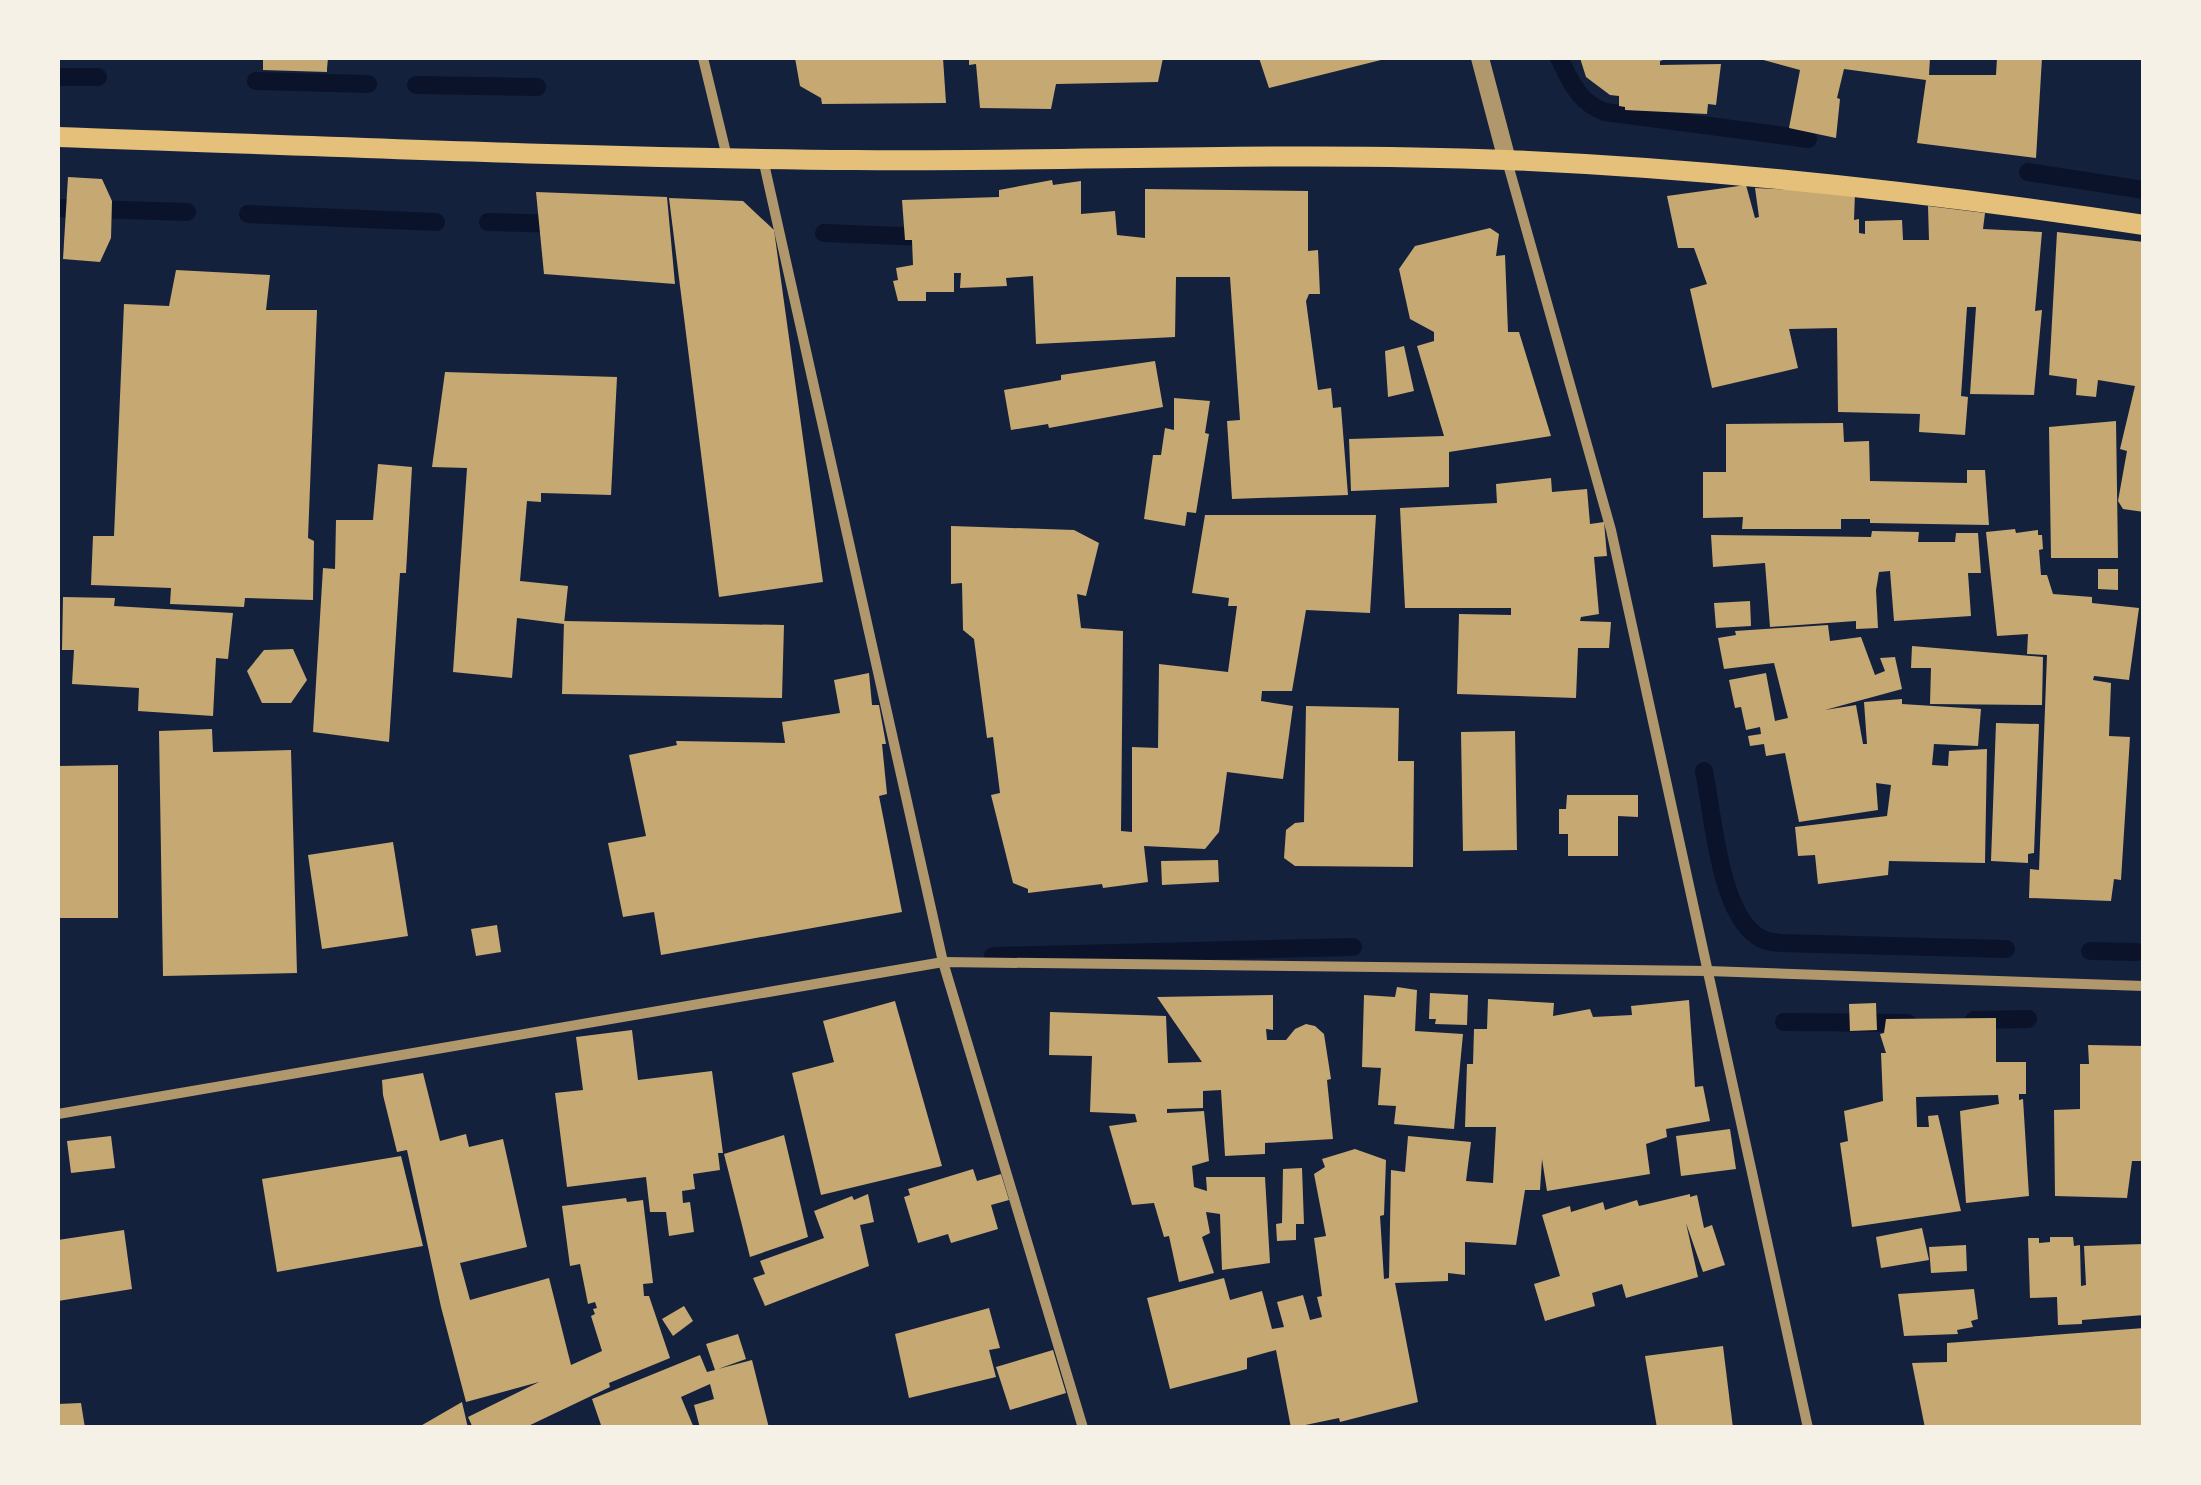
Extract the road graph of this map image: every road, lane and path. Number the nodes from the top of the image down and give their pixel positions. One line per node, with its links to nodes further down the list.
1 (703, 58): 4 (street)
2 (1480, 58): 6 (street)
3 (58, 138): 4 (main road)
4 (727, 158): 5 (main road)
5 (763, 159): 6 (main road); 8 (street)
6 (1507, 160): 7 (main road); 9 (street)
7 (2144, 225)
8 (943, 962): 9 (street); 11 (street); 12 (street)
9 (1708, 971): 10 (street); 13 (street)
10 (2144, 986)
11 (58, 1114)
12 (1083, 1428)
13 (1808, 1428)

